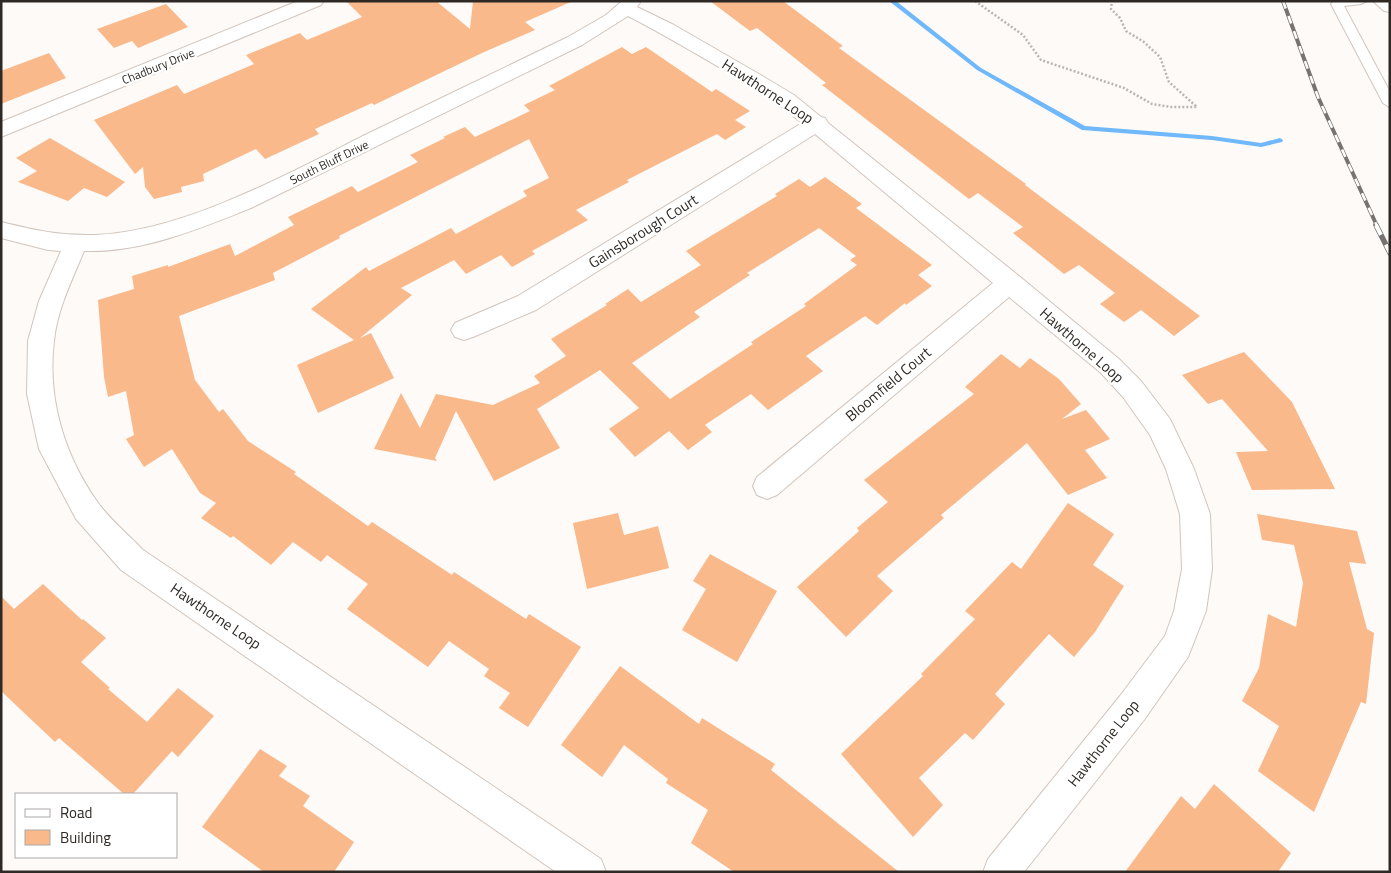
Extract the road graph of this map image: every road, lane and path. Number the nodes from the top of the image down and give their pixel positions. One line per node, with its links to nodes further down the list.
1 (315, 1): 10 (street, Chadbury Drive)
2 (975, 1): 3 (path)
3 (1112, 1)
4 (1361, 1): 8 (lane)
5 (1382, 1): 7 (street)
6 (629, 5): 9 (street, Hawthorne Loop); 12 (street, South Bluff Drive)
7 (1390, 7)
8 (1389, 104)
9 (818, 123): 13 (street, Hawthorne Loop); 14 (street, Gainsborough Court)
10 (1, 130)
11 (1, 230): 12 (street, South Bluff Drive)
12 (76, 243): 16 (street, Hawthorne Loop)
13 (1010, 282): 15 (street, Bloomfield Court); 17 (street, Hawthorne Loop)
14 (464, 330)
15 (767, 486)
16 (588, 872)
17 (1001, 872)

